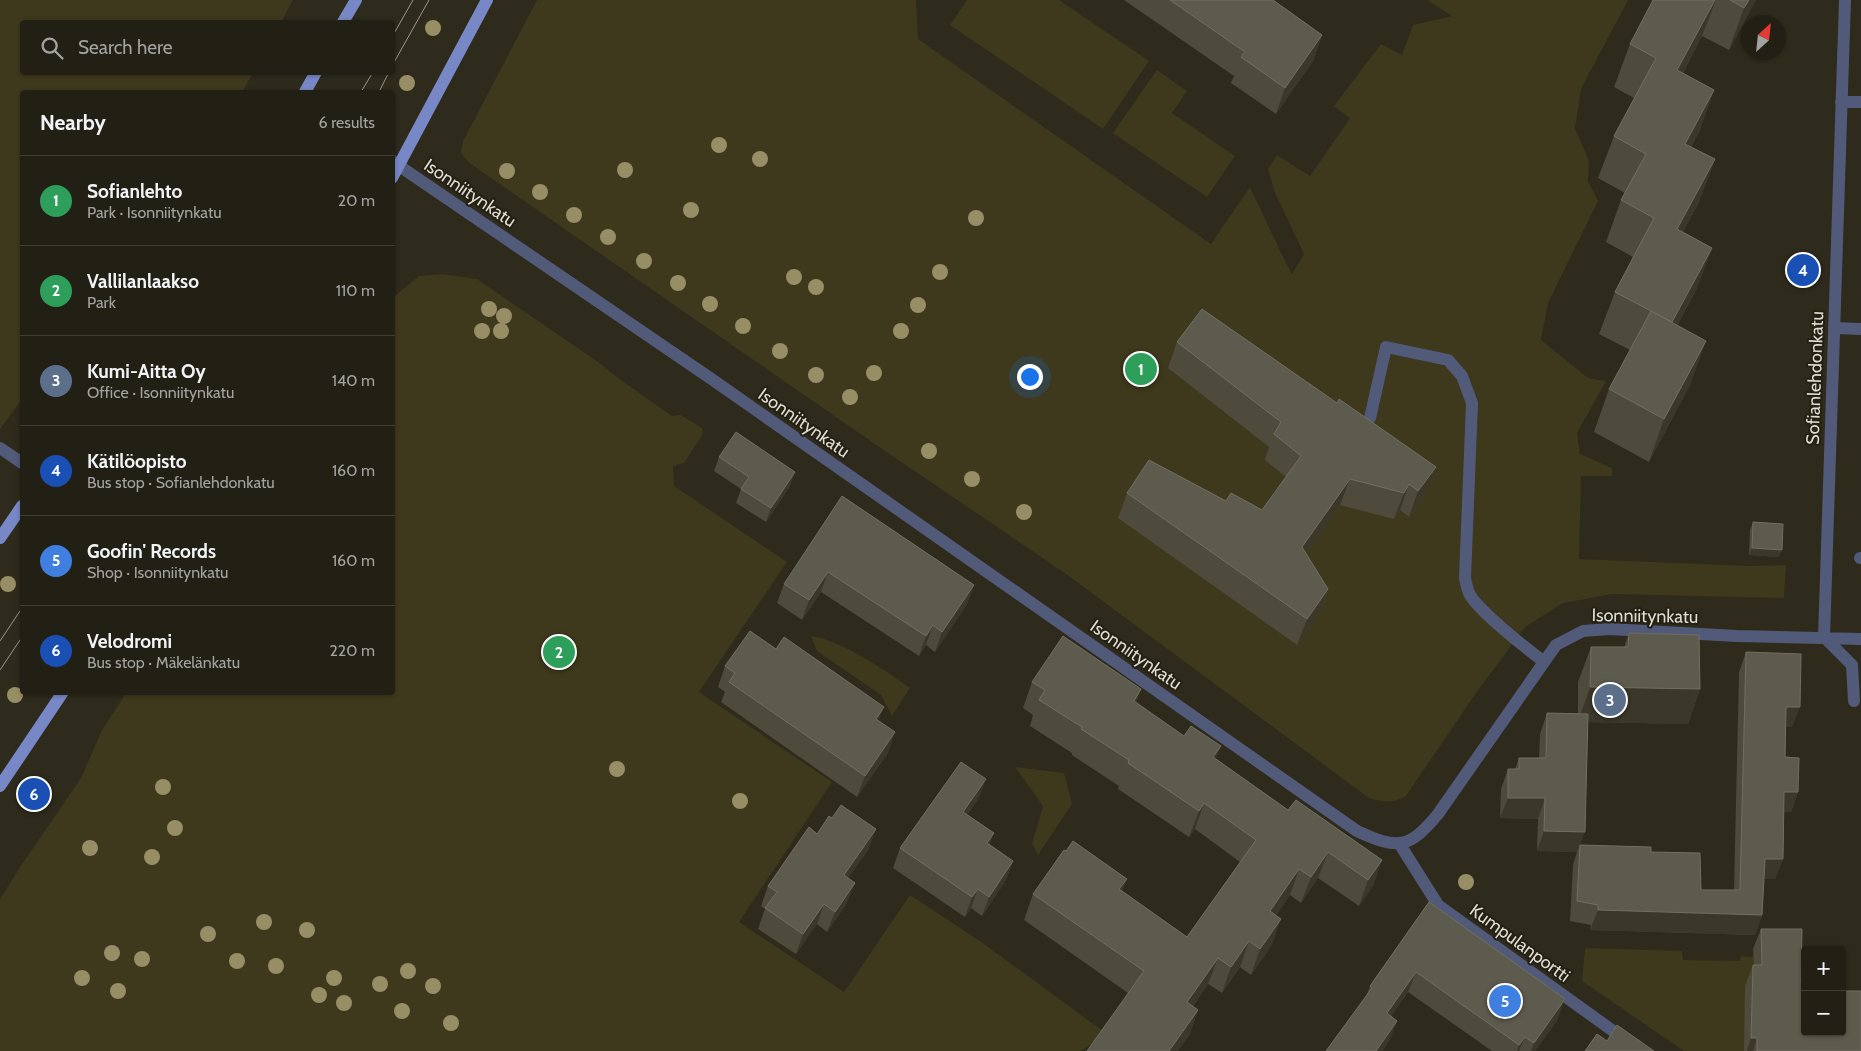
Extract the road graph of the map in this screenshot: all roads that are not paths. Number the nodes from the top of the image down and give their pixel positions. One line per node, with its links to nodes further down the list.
1 (356, 0): 4 (main road)
2 (487, 0): 9 (main road)
3 (1845, 0): 7 (street, Sofianlehdonkatu)
4 (344, 20)
5 (314, 75): 6 (main road)
6 (306, 90)
7 (1841, 102): 8 (street); 10 (street, Sofianlehdonkatu)
8 (1861, 102)
9 (396, 164): 23 (street, Isonniitynkatu)
10 (1834, 328): 11 (street); 17 (street, Sofianlehdonkatu)
11 (1861, 329)
12 (1370, 418): 19 (street)
13 (0, 448): 14 (street)
14 (20, 462)
15 (20, 509): 16 (main road)
16 (0, 538)
17 (1824, 637): 18 (street, Isonniitynkatu); 19 (street, Isonniitynkatu); 21 (street)
18 (1861, 638)
19 (1544, 661): 23 (street, Isonniitynkatu)
20 (61, 695): 22 (main road)
21 (1854, 701)
22 (0, 786)
23 (1399, 843): 24 (street, Kumpulanportti)
24 (1641, 1051)

